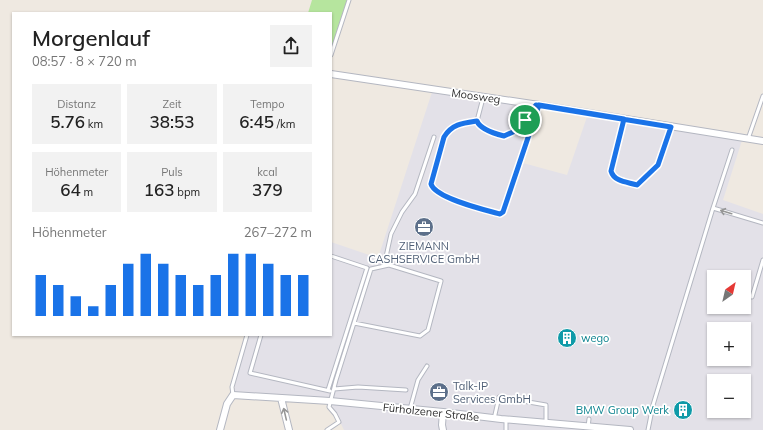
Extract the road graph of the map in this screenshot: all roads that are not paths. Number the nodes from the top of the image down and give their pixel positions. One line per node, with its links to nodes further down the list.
1 (349, 0): 2 (lane)
2 (332, 52)
3 (332, 74): 5 (street, Moosweg)
4 (763, 96): 11 (lane)
5 (483, 98): 6 (street, Moosweg); 8 (lane)
6 (537, 105): 7 (street, Moosweg); 8 (lane); 8 (lane)
7 (624, 119): 9 (street, Moosweg); 9 (lane)
8 (477, 121)
9 (671, 127): 11 (street, Moosweg)
10 (434, 136): 18 (lane)
11 (748, 139): 12 (street, Moosweg)
12 (763, 141)
13 (732, 150): 14 (lane)
14 (713, 208): 15 (lane, one-way to 14); 26 (lane)
15 (763, 223)
16 (332, 256): 19 (lane)
17 (763, 260): 21 (lane)
18 (384, 266): 20 (lane); 22 (lane)
19 (367, 268): 20 (lane); 28 (lane)
20 (371, 269): 22 (lane)
21 (751, 297)
22 (354, 324): 29 (lane)
23 (246, 336): 31 (lane)
24 (261, 336): 28 (lane)
25 (671, 358): 26 (lane)
26 (667, 362): 48 (lane)
27 (427, 366): 34 (lane)
28 (328, 390): 29 (lane)
29 (334, 390): 30 (lane); 33 (lane)
30 (406, 390)
31 (233, 395): 32 (street, Fürholzener Straße); 41 (street)
32 (281, 398): 33 (street, Fürholzener Straße); 42 (street, one-way to 32)
33 (330, 401): 34 (street, Fürholzener Straße); 43 (lane)
34 (410, 409): 35 (street, Fürholzener Straße)
35 (443, 412): 36 (street, Fürholzener Straße); 44 (street)
36 (494, 419): 38 (street, Fürholzener Straße); 39 (lane)
37 (589, 419): 40 (lane)
38 (506, 420): 39 (street, Fürholzener Straße); 45 (lane)
39 (546, 424): 40 (street, Fürholzener Straße)
40 (588, 427): 46 (street, Fürholzener Straße)
41 (220, 430)
42 (289, 430)
43 (328, 430)
44 (441, 430)
45 (506, 430)
46 (625, 430): 47 (street, Fürholzener Straße)
47 (630, 430)
48 (648, 430)

